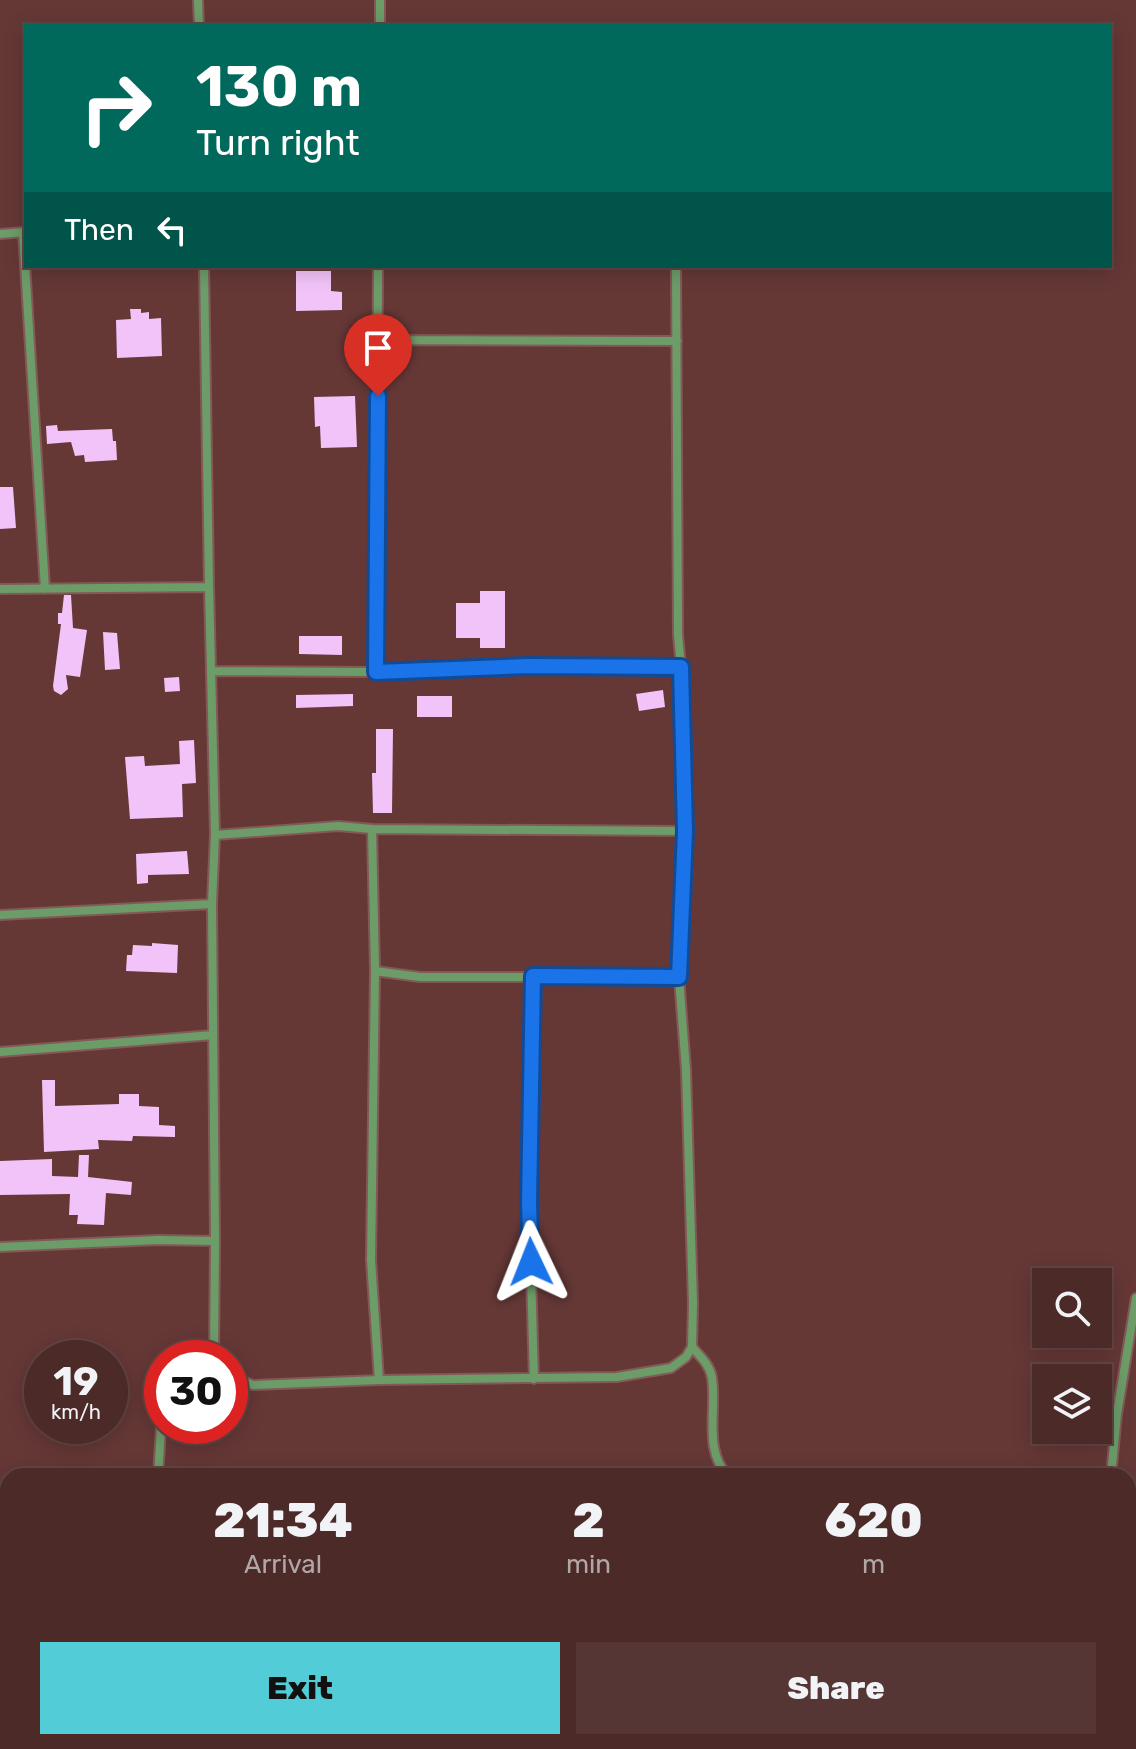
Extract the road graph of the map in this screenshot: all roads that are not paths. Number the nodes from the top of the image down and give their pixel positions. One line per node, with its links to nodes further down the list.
1 (198, 0): 3 (street)
2 (380, 0): 4 (street)
3 (199, 24)
4 (380, 24)
5 (24, 232): 6 (street)
6 (0, 234)
7 (27, 268): 15 (street)
8 (204, 268): 13 (street)
9 (378, 268): 11 (street)
10 (676, 268): 12 (street)
11 (378, 340): 12 (street); 18 (street)
12 (677, 341): 16 (street)
13 (209, 587): 15 (street); 17 (street)
14 (0, 589): 15 (street)
15 (45, 589)
16 (681, 667): 18 (street); 20 (street)
17 (211, 671): 18 (street); 21 (street)
18 (376, 672)
19 (372, 829): 20 (street); 21 (street); 24 (street)
20 (685, 831): 26 (street)
21 (215, 835): 22 (street)
22 (212, 904): 23 (street); 27 (street)
23 (0, 915)
24 (375, 971): 25 (street); 35 (street)
25 (533, 976): 26 (street); 34 (street)
26 (679, 977): 33 (street)
27 (213, 1035): 28 (street); 29 (street)
28 (0, 1052)
29 (215, 1241): 30 (street); 32 (street)
30 (0, 1247)
31 (1136, 1298): 40 (street)
32 (214, 1340)
33 (692, 1347): 34 (street); 39 (street)
34 (534, 1379): 35 (street)
35 (379, 1380): 36 (street)
36 (248, 1383)
37 (160, 1444): 38 (street)
38 (159, 1468)
39 (720, 1468)
40 (1112, 1468)

